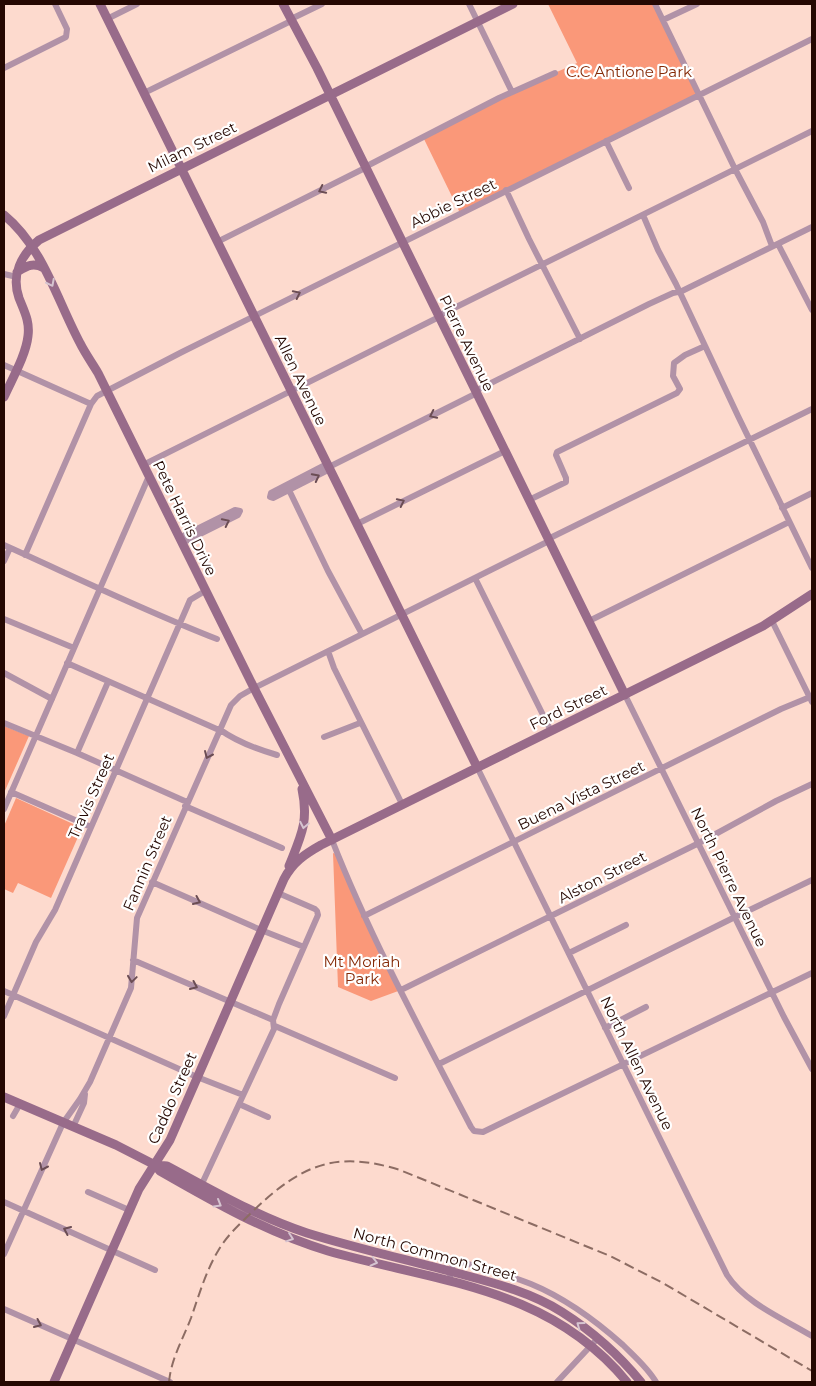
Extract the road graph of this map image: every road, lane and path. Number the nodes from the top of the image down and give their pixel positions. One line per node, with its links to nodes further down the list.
1 (55, 4): 15 (street)
2 (100, 4): 10 (main road, Allen Avenue)
3 (137, 4): 10 (street)
4 (283, 4): 11 (main road, Pierre Avenue)
5 (322, 4): 11 (street)
6 (469, 4): 13 (street)
7 (513, 4): 13 (main road, Milam Street)
8 (655, 4): 12 (street)
9 (697, 4): 12 (street)
10 (107, 19): 18 (main road, Allen Avenue)
11 (291, 20): 18 (street); 19 (main road, Pierre Avenue)
12 (663, 20): 20 (street)
13 (477, 21): 17 (street); 19 (main road, Milam Street)
14 (812, 39): 20 (street, Abbie Street)
15 (4, 68)
16 (555, 73): 17 (street)
17 (512, 92): 24 (street)
18 (144, 93): 23 (main road, Allen Avenue)
19 (330, 95): 23 (main road, Milam Street); 24 (main road, Pierre Avenue)
20 (700, 95): 22 (street, Abbie Street); 25 (street)
21 (812, 131): 25 (street)
22 (606, 141): 26 (street); 27 (street, Abbie Street)
23 (181, 168): 31 (main road, Allen Avenue); 34 (main road, Milam Street)
24 (365, 168): 31 (street, one-way to 31); 32 (main road, Pierre Avenue)
25 (735, 169): 29 (street); 33 (street)
26 (630, 188)
27 (506, 190): 32 (street, Abbie Street); 35 (street)
28 (4, 215): 34 (main road, Pete Harris Drive)
29 (644, 215): 35 (street); 39 (street)
30 (812, 227): 33 (street)
31 (218, 242): 41 (main road, Allen Avenue)
32 (402, 242): 41 (street, Abbie Street, one-way to 32); 42 (main road, Pierre Avenue)
33 (775, 245): 39 (street); 40 (street)
34 (31, 246): 36 (main road, Pete Harris Drive); 38 (main road, Milam Street)
35 (543, 264): 42 (street); 43 (street)
36 (44, 268): 38 (main road); 47 (main road, Pete Harris Drive, one-way to 47)
37 (4, 274): 38 (street)
38 (17, 275): 46 (main road)
39 (679, 291): 43 (street); 44 (street)
40 (812, 310)
41 (254, 316): 47 (street, Abbie Street); 48 (main road, Allen Avenue)
42 (439, 317): 48 (street); 49 (main road, Pierre Avenue)
43 (580, 338): 49 (street)
44 (705, 346): 53 (street); 60 (street)
45 (4, 365): 46 (street)
46 (16, 370): 50 (main road); 51 (street)
47 (107, 391): 51 (street, Abbie Street); 55 (main road, Pete Harris Drive)
48 (291, 391): 55 (street); 56 (main road, Allen Avenue)
49 (476, 392): 54 (main road, Pierre Avenue); 56 (street, one-way to 56)
50 (4, 397)
51 (91, 404): 67 (street)
52 (812, 409): 53 (street, Fannin Street)
53 (750, 440): 61 (street); 65 (street, Fannin Street)
54 (505, 451): 60 (main road, Pierre Avenue); 63 (street, one-way to 54)
55 (143, 465): 57 (main road, Pete Harris Drive)
56 (329, 467): 58 (street, one-way to 56); 58 (street); 63 (main road, Allen Avenue)
57 (149, 476): 64 (main road, Pete Harris Drive); 71 (street)
58 (289, 490): 79 (street)
59 (812, 493): 61 (street)
60 (529, 500): 65 (main road, Pierre Avenue)
61 (782, 508): 62 (street)
62 (789, 522): 69 (street); 76 (street)
63 (357, 524): 74 (main road, Allen Avenue)
64 (180, 540): 64 (street, one-way to 64); 72 (main road, Pete Harris Drive)
65 (549, 540): 70 (street, Fannin Street); 76 (main road, Pierre Avenue)
66 (7, 547): 67 (street); 68 (street)
67 (25, 554): 71 (street)
68 (4, 561)
69 (812, 568)
70 (475, 578): 74 (street, Fannin Street); 94 (street)
71 (100, 588): 78 (street); 81 (street)
72 (205, 591): 78 (street, Travis Street); 86 (main road, Pete Harris Drive)
73 (812, 594): 77 (main road, Ford Street)
74 (401, 614): 79 (street, Fannin Street); 99 (main road, Allen Avenue)
75 (4, 618): 81 (street)
76 (589, 621): 87 (main road, Pierre Avenue)
77 (772, 621): 87 (main road, Ford Street); 90 (street)
78 (180, 624): 80 (street); 89 (street, Travis Street)
79 (362, 634): 82 (street, Fannin Street)
80 (217, 639)
81 (74, 648): 83 (street)
82 (328, 651): 86 (street, Fannin Street); 92 (street)
83 (67, 664): 85 (street); 88 (street)
84 (4, 673): 88 (street)
85 (108, 682): 89 (street); 97 (street)
86 (254, 688): 93 (street, Fannin Street); 102 (main road, Pete Harris Drive)
87 (626, 695): 94 (main road, Ford Street); 100 (street, North Pierre Avenue)
88 (52, 699): 95 (street)
89 (148, 699): 93 (street); 101 (street, Travis Street)
90 (811, 699): 100 (street, Buena Vista Street)
91 (4, 723): 95 (street)
92 (360, 723): 96 (street); 106 (street)
93 (219, 729): 98 (street); 105 (street, Fannin Street, one-way to 105)
94 (551, 731): 99 (main road, Ford Street)
95 (36, 736): 97 (street); 104 (street)
96 (324, 737)
97 (77, 753): 101 (street)
98 (277, 755)
99 (477, 767): 106 (main road, Ford Street); 110 (street, North Allen Avenue)
100 (662, 768): 110 (street, Buena Vista Street); 111 (street, North Pierre Avenue)
101 (116, 771): 105 (street); 108 (street, Travis Street)
102 (300, 777): 109 (main road, Pete Harris Drive); 113 (main road, one-way to 113)
103 (812, 784): 111 (street, Alston Street)
104 (11, 792): 107 (street); 108 (street)
105 (186, 804): 112 (street); 115 (street, Fannin Street)
106 (402, 804): 109 (main road, Ford Street)
107 (4, 809)
108 (91, 827): 131 (street, Travis Street)
109 (332, 840): 113 (main road, Caddo Street); 118 (street)
110 (514, 842): 118 (street, Buena Vista Street); 119 (street, North Allen Avenue)
111 (699, 843): 119 (street, Alston Street); 120 (street, North Pierre Avenue)
112 (282, 848)
113 (284, 878): 117 (main road, Caddo Street)
114 (810, 881): 116 (street); 120 (street)
115 (152, 882): 122 (street, one-way to 122); 125 (street, Fannin Street)
116 (812, 890)
117 (278, 893): 122 (main road, Caddo Street); 123 (street)
118 (364, 916): 127 (street)
119 (550, 916): 124 (street, North Allen Avenue); 127 (street, Alston Street)
120 (735, 916): 128 (street); 130 (street, North Pierre Avenue)
121 (626, 925): 124 (street)
122 (261, 930): 123 (street); 132 (main road, Caddo Street)
123 (304, 947): 135 (street)
124 (569, 953): 128 (street, North Allen Avenue)
125 (133, 960): 132 (street, one-way to 132); 137 (street, Fannin Street, one-way to 137)
126 (812, 973): 130 (street)
127 (401, 990): 138 (street)
128 (587, 990): 136 (street, North Allen Avenue); 138 (street)
129 (4, 992): 131 (street)
130 (772, 992): 139 (street); 140 (street, North Pierre Avenue)
131 (13, 996): 134 (street, Travis Street); 137 (street)
132 (230, 1002): 135 (street); 141 (main road, Caddo Street)
133 (646, 1007): 136 (street)
134 (4, 1016)
135 (274, 1023): 142 (street); 144 (street)
136 (605, 1028): 139 (street, North Allen Avenue)
137 (109, 1038): 141 (street); 143 (street, Fannin Street)
138 (439, 1064): 139 (street)
139 (623, 1064): 164 (street, North Allen Avenue)
140 (812, 1068)
141 (197, 1077): 144 (street); 152 (main road, Caddo Street)
142 (395, 1078)
143 (85, 1090): 150 (street, Fannin Street); 151 (street, Fannin Street)
144 (243, 1095): 147 (street)
145 (4, 1096): 146 (main road)
146 (20, 1104): 148 (street); 150 (main road)
147 (239, 1104): 149 (street); 153 (street)
148 (12, 1116)
149 (268, 1117)
150 (63, 1122): 151 (main road); 157 (street, Fannin Street, one-way to 157)
151 (73, 1127): 152 (main road)
152 (156, 1165): 153 (main road); 156 (main road, Caddo Street)
153 (200, 1188): 161 (main road, North Common Street); 162 (main road, North Common Street, one-way to 162)
154 (88, 1192): 156 (street)
155 (4, 1202): 157 (street)
156 (129, 1210): 158 (main road, Caddo Street)
157 (23, 1211): 158 (street, one-way to 157); 159 (street, Fannin Street)
158 (112, 1250): 160 (street); 166 (main road, Caddo Street)
159 (4, 1254)
160 (155, 1270)
161 (451, 1272): 162 (street); 165 (main road, North Common Street, one-way to 161); 173 (street)
162 (449, 1281): 167 (main road, North Common Street)
163 (4, 1309): 166 (street, one-way to 166)
164 (812, 1336)
165 (598, 1338): 167 (street); 172 (main road, North Common Street)
166 (73, 1340): 168 (main road, Caddo Street); 169 (street)
167 (591, 1346): 170 (street); 171 (main road, North Common Street)
168 (54, 1382)
169 (170, 1382)
170 (557, 1382)
171 (627, 1382)
172 (641, 1382)
173 (656, 1382)

